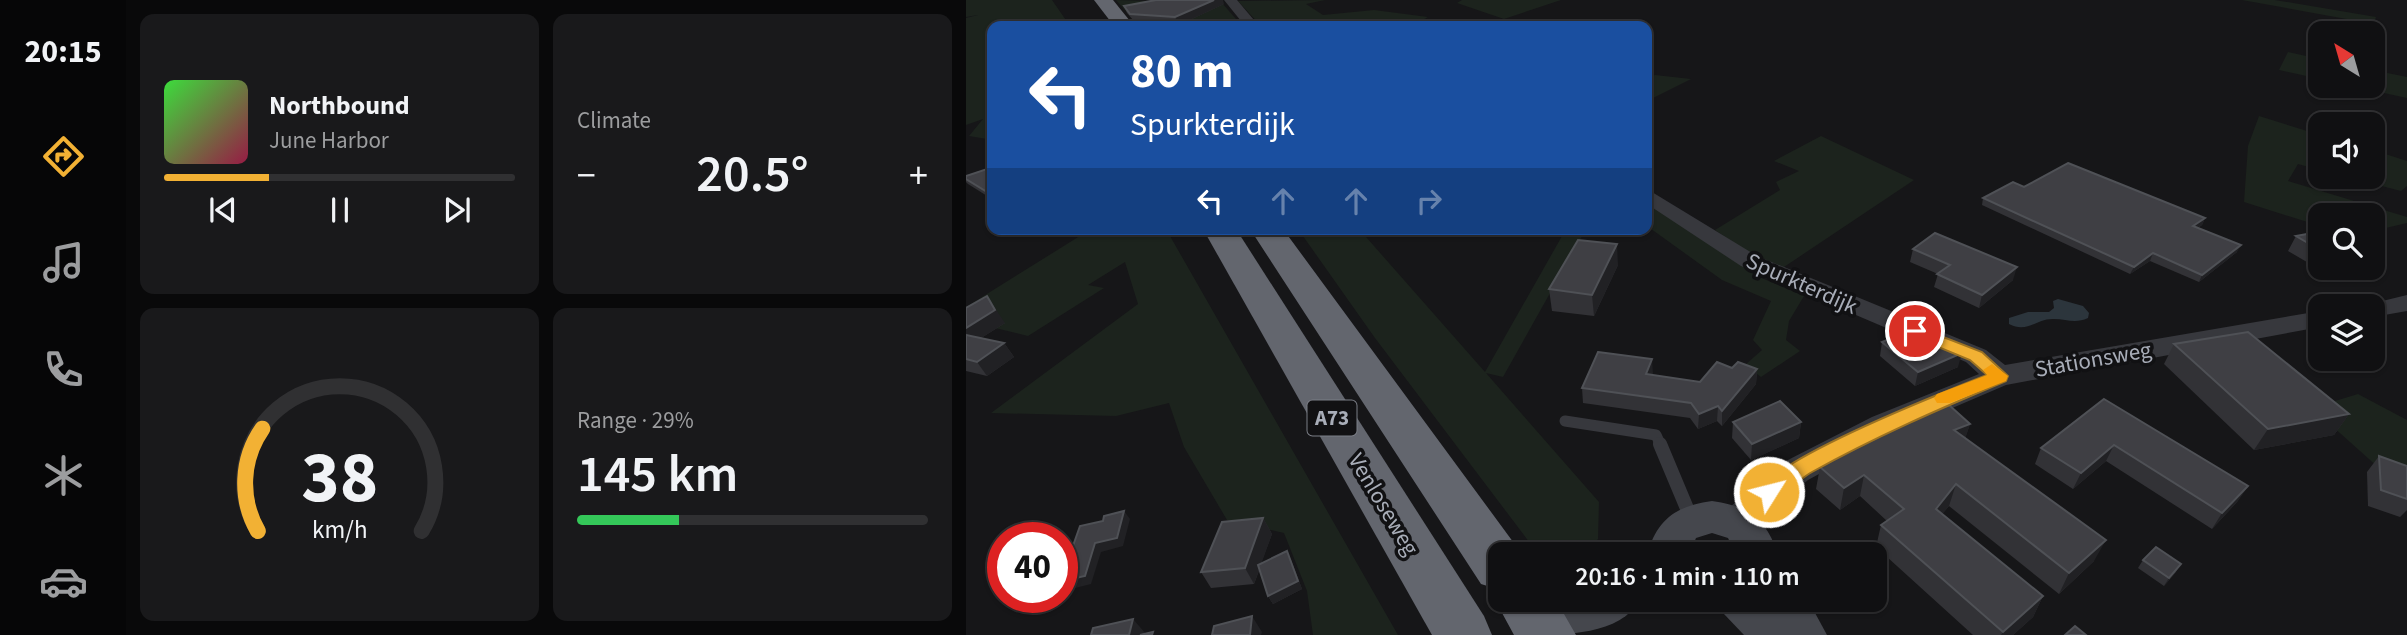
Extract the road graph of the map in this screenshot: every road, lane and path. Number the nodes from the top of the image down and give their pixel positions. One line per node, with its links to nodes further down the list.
1 (1103, 0): 3 (highway)
2 (1230, 0): 4 (street)
3 (1120, 21)
4 (1248, 21)
5 (1652, 198): 11 (street, Spurkterdijk)
6 (1223, 235): 22 (highway, Venloseweg / A73)
7 (1270, 235): 17 (highway, A73)
8 (2407, 303): 9 (street)
9 (2385, 307)
10 (2308, 320): 11 (street, Stationsweg)
11 (2000, 376): 14 (street, Stationsweg)
12 (1565, 421): 13 (lane)
13 (1692, 520): 14 (main road); 15 (main road)
14 (1736, 522): 16 (main road)
15 (1671, 542)
16 (1753, 542)
17 (1488, 550)
18 (1532, 612): 23 (highway)
19 (1594, 612): 23 (main road)
20 (1752, 612): 24 (main road)
21 (1791, 612): 25 (main road)
22 (1454, 621)
23 (1548, 635)
24 (1788, 635)
25 (1804, 635)

